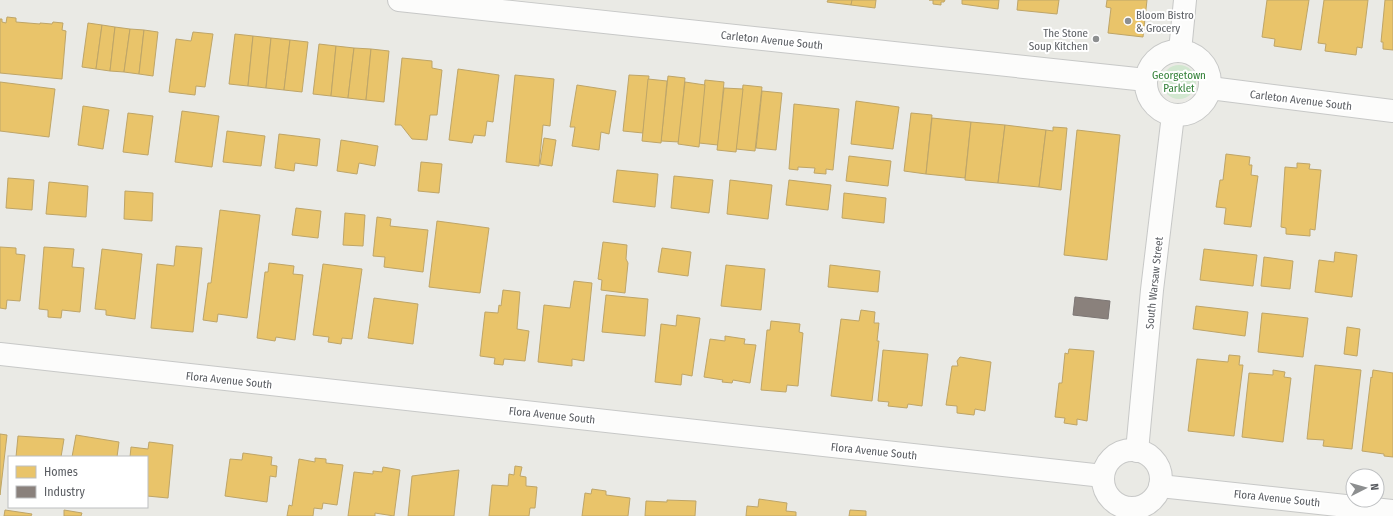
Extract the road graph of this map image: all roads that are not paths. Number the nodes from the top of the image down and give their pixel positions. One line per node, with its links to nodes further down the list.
1 (398, 0): 4 (street, Carleton Avenue South)
2 (1185, 0): 3 (street)
3 (1180, 50): 4 (street); 5 (street)
4 (1146, 80): 7 (street)
5 (1210, 88): 6 (street, Carleton Avenue South); 7 (street)
6 (1393, 111)
7 (1173, 115): 9 (street, South Warsaw Street)
8 (0, 354): 10 (street, Flora Avenue South)
9 (1137, 451): 10 (street); 11 (street)
10 (1103, 476): 13 (street)
11 (1160, 486): 12 (street, Flora Avenue South); 13 (street)
12 (1393, 511)
13 (1129, 512)

